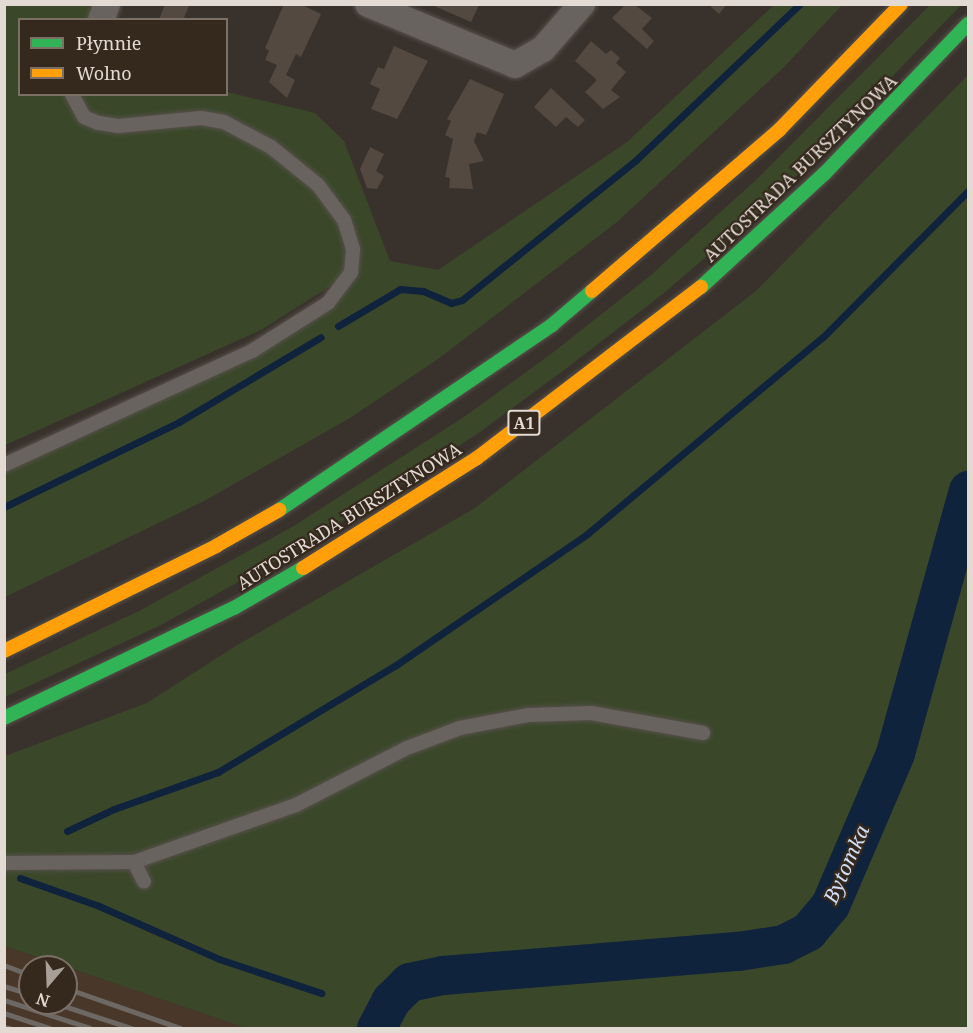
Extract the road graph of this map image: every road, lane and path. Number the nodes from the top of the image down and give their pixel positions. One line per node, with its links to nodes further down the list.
1 (368, 4): 2 (street)
2 (582, 4)
3 (901, 4): 7 (highway)
4 (969, 24): 8 (highway, AUTOSTRADA BURSZTYNOWA / A1)
5 (73, 96): 6 (lane)
6 (4, 465)
7 (4, 651)
8 (4, 718)
9 (703, 734): 10 (lane)
10 (134, 862): 11 (lane); 12 (lane)
11 (4, 863)
12 (144, 882)

